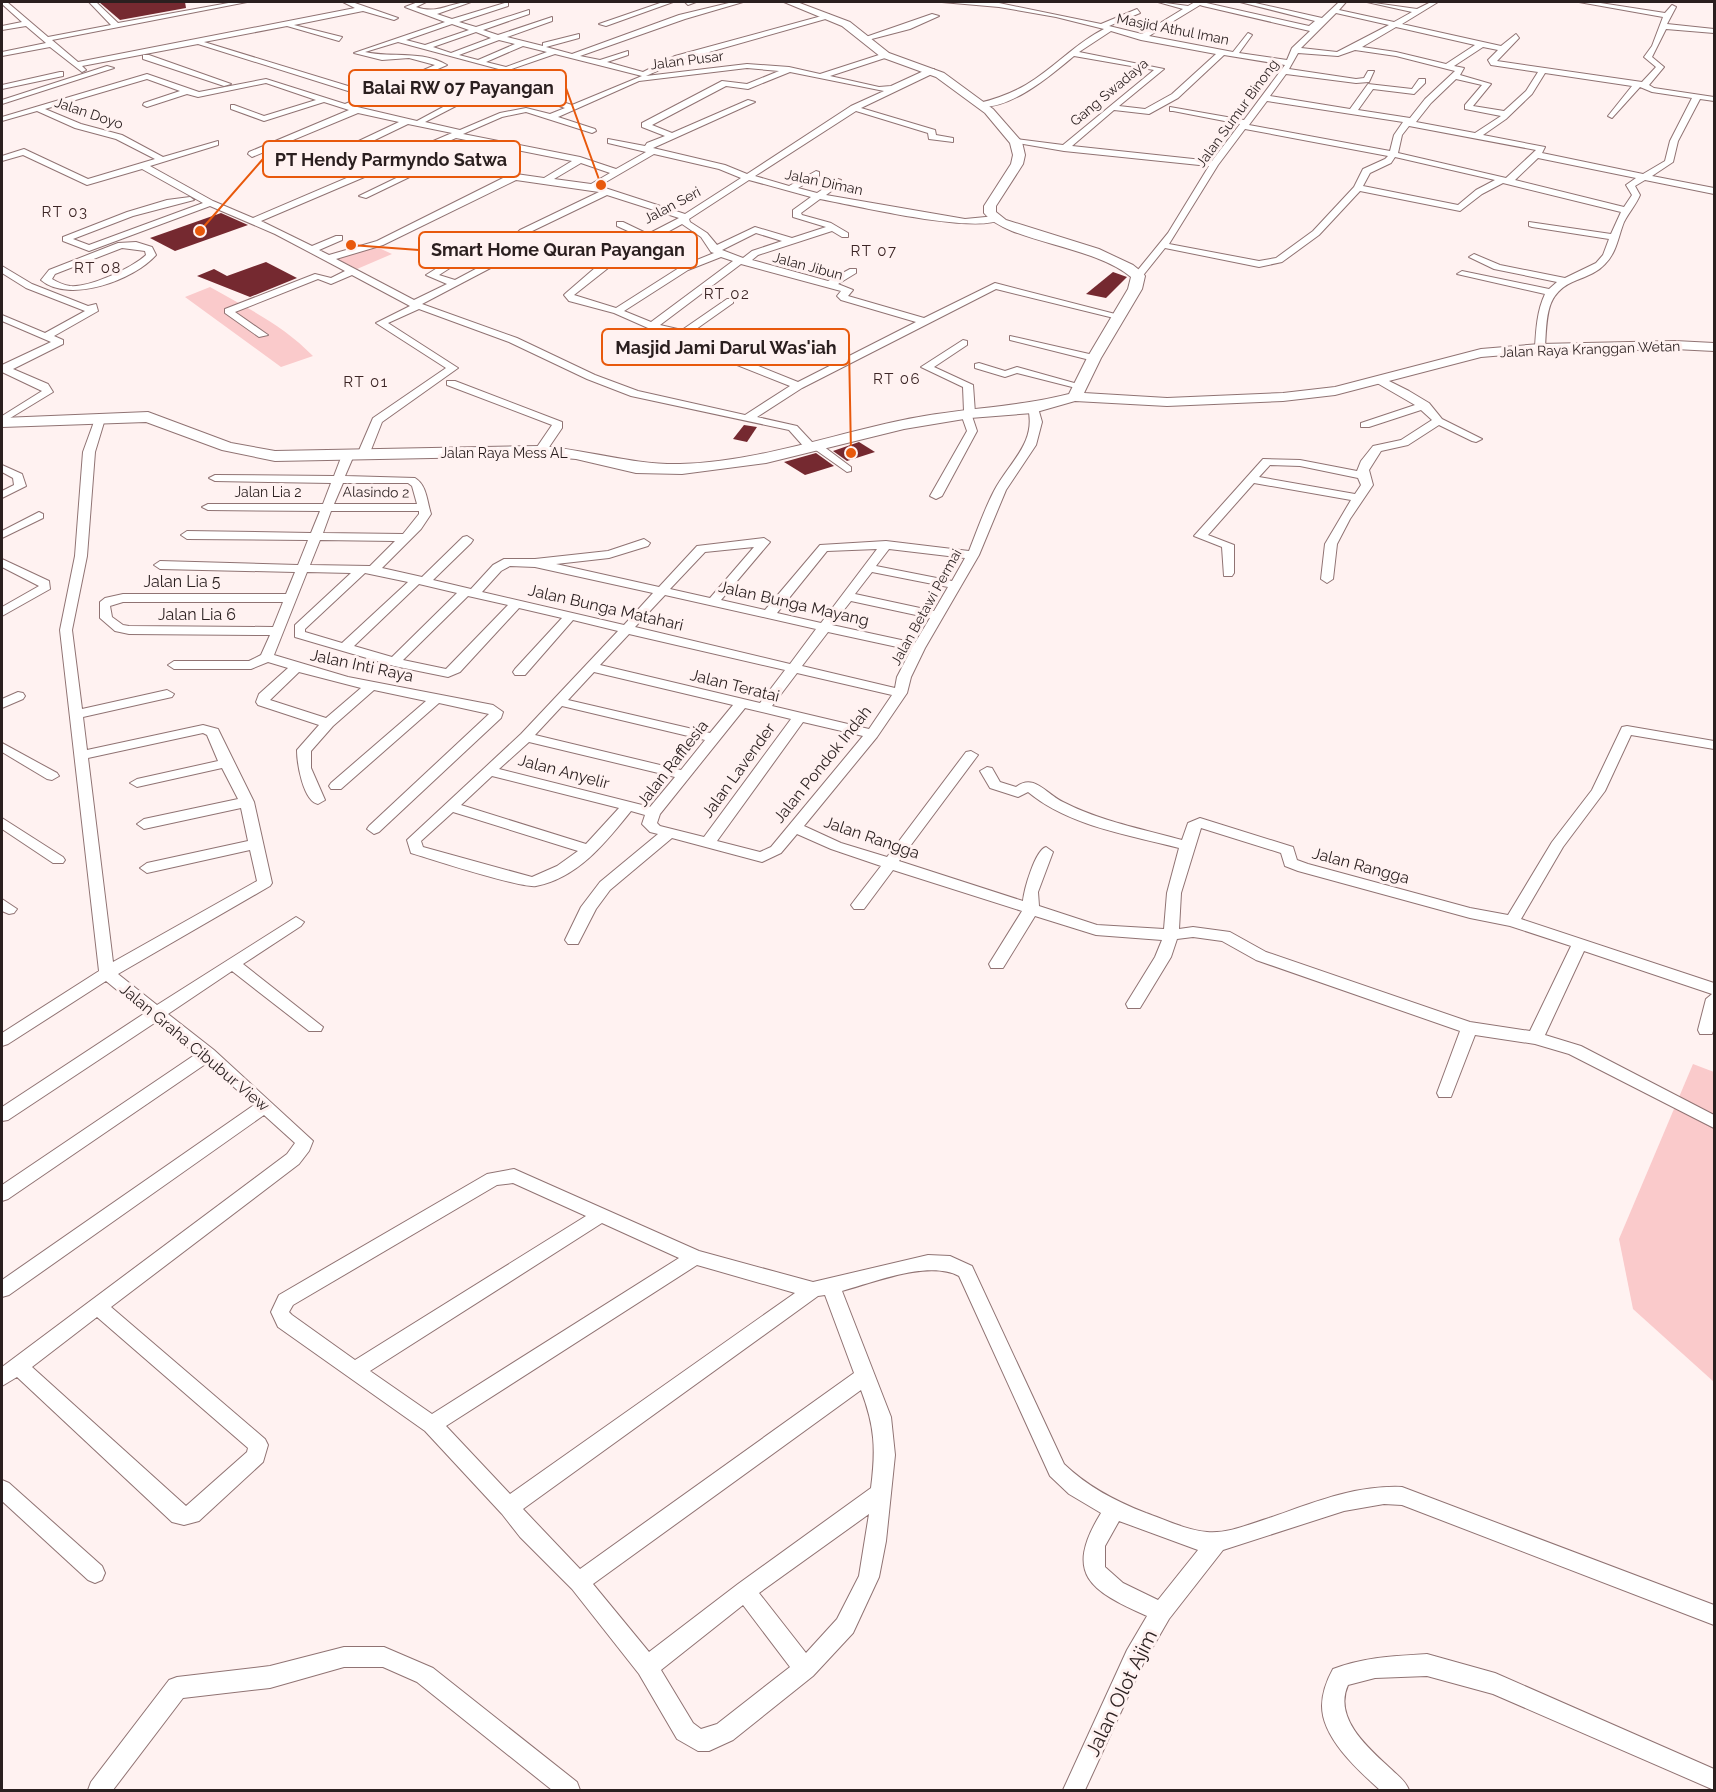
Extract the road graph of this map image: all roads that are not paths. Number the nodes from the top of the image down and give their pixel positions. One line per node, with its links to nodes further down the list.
1 (3, 2): 41 (street)
2 (92, 2): 43 (street)
3 (228, 2): 23 (street)
4 (243, 2): 23 (street)
5 (347, 2): 26 (street)
6 (423, 2): 33 (street)
7 (468, 2): 33 (street)
8 (669, 2): 44 (street)
9 (697, 2): 27 (street)
10 (740, 2): 27 (street)
11 (789, 2): 37 (main road)
12 (946, 2): 50 (street, Masjid Athul Iman)
13 (1161, 2): 25 (street)
14 (1199, 2): 25 (street)
15 (1208, 2): 51 (street)
16 (1244, 2): 21 (street)
17 (1343, 2): 30 (street, Jalan Sumur Binong)
18 (1370, 2): 31 (street)
19 (1436, 2): 31 (street)
20 (1583, 2): 34 (street)
21 (1261, 3): 51 (street)
22 (505, 4): 39 (street)
23 (214, 6): 43 (street)
24 (1672, 7): 34 (street)
25 (1188, 8): 57 (street)
26 (363, 9): 38 (street); 45 (street)
27 (713, 9): 36 (street)
28 (662, 11): 36 (street)
29 (1137, 11): 50 (street)
30 (1335, 11): 42 (street); 51 (street, Jalan Sumur Binong)
31 (1416, 11): 42 (street)
32 (526, 12): 49 (street)
33 (429, 14): 39 (street)
34 (1666, 15): 47 (street)
35 (935, 16): 59 (street)
36 (682, 17): 46 (street)
37 (828, 17): 59 (main road); 71 (street)
38 (394, 18)
39 (450, 21): 49 (street); 61 (street)
40 (641, 21): 46 (street)
41 (28, 23): 48 (street); 60 (street)
42 (1394, 23): 65 (street); 68 (street)
43 (116, 24): 60 (street)
44 (603, 24)
45 (288, 26): 58 (street); 62 (street)
46 (656, 26): 78 (street)
47 (1662, 26): 52 (street); 94 (street)
48 (2, 28)
49 (474, 28): 56 (street); 67 (street)
50 (1105, 28): 57 (street, Masjid Athul Iman); 72 (street)
51 (1314, 29): 70 (street, Jalan Sumur Binong)
52 (1714, 31)
53 (1248, 35): 76 (street)
54 (576, 36): 64 (street)
55 (1516, 36): 69 (street)
56 (497, 37): 63 (street); 64 (street); 77 (street)
57 (1141, 38): 73 (street, Masjid Athul Iman)
58 (339, 39)
59 (864, 39): 79 (main road)
60 (48, 40): 74 (street); 85 (street)
61 (398, 40): 67 (street); 101 (street)
62 (198, 43): 66 (street); 101 (street)
63 (523, 44): 71 (street); 81 (street)
64 (546, 45): 78 (street)
65 (1480, 45): 69 (street); 83 (street)
66 (174, 48): 80 (street); 85 (street)
67 (423, 48): 77 (street)
68 (1354, 48): 70 (street); 83 (street)
69 (1503, 49): 86 (street)
70 (1295, 50): 82 (street, Jalan Sumur Binong)
71 (554, 52): 81 (street)
72 (1072, 53): 110 (street); 113 (street, Gang Swadaya)
73 (1221, 53): 76 (street, Masjid Athul Iman); 113 (street)
74 (2, 54)
75 (625, 54): 78 (street)
76 (1234, 54): 82 (street, Masjid Athul Iman)
77 (452, 55): 81 (street)
78 (575, 55)
79 (885, 55): 87 (main road); 90 (street)
80 (146, 57): 85 (street); 93 (street)
81 (479, 62)
82 (1290, 63): 88 (street, Jalan Sumur Binong)
83 (1448, 66): 91 (street)
84 (789, 69): 90 (street, Jalan Pusar); 114 (street, Jalan Pusar); 119 (street)
85 (82, 70): 95 (street); 107 (street)
86 (1543, 70): 94 (street); 121 (street)
87 (931, 71): 97 (street, Jalan Pusar); 110 (main road)
88 (1284, 71): 89 (street); 104 (street, Jalan Sumur Binong)
89 (1371, 73)
90 (821, 76): 97 (street, Jalan Pusar)
91 (1456, 76): 121 (street); 128 (street)
92 (1422, 81): 100 (street)
93 (227, 84)
94 (1641, 84): 102 (street); 122 (street)
95 (2, 87)
96 (462, 87): 98 (street)
97 (892, 88): 115 (street, Jalan Seri)
98 (478, 91): 114 (street); 127 (street)
99 (185, 92): 103 (street); 109 (street); 116 (street)
100 (1414, 92): 106 (street); 120 (street)
101 (373, 96): 111 (street)
102 (1697, 97): 105 (street); 152 (street)
103 (326, 99): 111 (street); 112 (street)
104 (1265, 99): 120 (street); 129 (street, Jalan Sumur Binong)
105 (1714, 99)
106 (1404, 100)
107 (2, 102)
108 (752, 102): 124 (street)
109 (147, 105)
110 (982, 105): 137 (main road)
111 (346, 106): 118 (street)
112 (234, 107)
113 (1113, 107): 138 (street, Gang Swadaya)
114 (573, 108): 123 (street, Jalan Pusar)
115 (854, 108): 134 (street); 153 (street, Jalan Seri)
116 (38, 109): 125 (street); 145 (street, Jalan Doyo)
117 (1173, 109): 129 (street)
118 (357, 110): 126 (street); 141 (street)
119 (687, 111): 124 (street); 133 (street)
120 (1352, 112): 128 (street)
121 (1506, 114): 132 (street)
122 (1612, 116)
123 (551, 117): 130 (street); 131 (street)
124 (713, 119): 133 (street)
125 (2, 120)
126 (410, 120): 127 (street); 139 (street)
127 (420, 122): 131 (street)
128 (1410, 122): 132 (street); 142 (street)
129 (1244, 124): 142 (street); 148 (street, Jalan Sumur Binong)
130 (592, 131)
131 (456, 134): 146 (street); 147 (street)
132 (1478, 135): 143 (street)
133 (672, 136): 140 (street)
134 (950, 140)
135 (611, 141): 140 (street, Jalan Diman)
136 (215, 142): 145 (street)
137 (1016, 142): 138 (street); 168 (main road)
138 (1064, 148): 148 (street)
139 (349, 149)
140 (651, 152): 150 (street); 153 (street, Jalan Diman)
141 (252, 154)
142 (1394, 154): 154 (street); 158 (street)
143 (1538, 155): 152 (street); 154 (street)
144 (2, 159): 149 (street)
145 (163, 160): 149 (street)
146 (580, 160): 150 (street); 155 (street)
147 (392, 163): 162 (street); 169 (street)
148 (1214, 164): 178 (street, Jalan Sumur Binong)
149 (143, 166): 165 (street)
150 (617, 172): 157 (street)
151 (816, 174): 159 (street)
152 (1643, 176): 161 (street); 166 (street)
153 (747, 177): 159 (street, Jalan Diman); 167 (street, Jalan Seri)
154 (1504, 181): 158 (street); 166 (street)
155 (543, 182): 157 (street); 182 (street)
156 (838, 182): 163 (street)
157 (592, 188): 160 (street)
158 (1358, 188): 178 (street)
159 (790, 189): 163 (street, Jalan Diman)
160 (608, 191): 167 (street); 191 (street)
161 (1714, 191)
162 (363, 196)
163 (818, 196): 168 (street, Jalan Diman); 172 (street)
164 (190, 200): 165 (street)
165 (210, 203): 169 (street)
166 (1627, 211): 175 (street)
167 (684, 217): 174 (street, Jalan Seri); 180 (street, Jalan Jibun)
168 (996, 219): 189 (main road)
169 (254, 222): 179 (street)
170 (620, 224): 174 (street)
171 (1532, 224): 175 (street)
172 (833, 228): 173 (street); 177 (street)
173 (844, 235)
174 (646, 236): 198 (street, Jalan Seri)
175 (1615, 237): 190 (street)
176 (339, 238): 179 (street)
177 (794, 242): 180 (street); 184 (street)
178 (1162, 245): 189 (street, Jalan Sumur Binong)
179 (310, 250): 182 (street)
180 (717, 252): 184 (street, Jalan Jibun); 198 (street)
181 (1474, 257): 190 (street)
182 (327, 259): 186 (street)
183 (435, 260): 191 (street)
184 (741, 261): 192 (street, Jalan Jibun); 202 (street)
185 (2, 269): 197 (street)
186 (353, 271): 196 (street); 204 (street)
187 (853, 271): 192 (street)
188 (1462, 274): 193 (street)
189 (1138, 276): 199 (main road)
190 (1567, 281): 193 (street)
191 (456, 284): 196 (street)
192 (829, 285): 201 (street, Jalan Jibun)
193 (1552, 293): 209 (street)
194 (86, 294): 194 (street); 197 (street)
195 (730, 301): 203 (street)
196 (416, 305): 220 (street); 228 (street)
197 (93, 311): 205 (street)
198 (617, 311): 202 (street, Jalan Seri)
199 (1118, 316): 201 (street); 210 (main road)
200 (2, 318): 205 (street)
201 (926, 321): 215 (street)
202 (652, 326): 203 (street, Jalan Seri)
203 (684, 333): 215 (street, Jalan Seri)
204 (263, 335)
205 (45, 337): 212 (street)
206 (1014, 338): 210 (street)
207 (963, 343): 219 (street)
208 (1714, 347): 209 (main road, Jalan Raya Kranggan Wetan)
209 (1540, 348): 213 (main road, Jalan Raya Kranggan Wetan)
210 (1094, 358): 216 (main road)
211 (979, 366): 216 (street)
212 (3, 369): 222 (street)
213 (1381, 381): 216 (main road, Jalan Raya Kranggan Wetan); 217 (street)
214 (451, 383): 227 (street)
215 (798, 386): 220 (street)
216 (1077, 392): 218 (main road, Jalan Raya Mess AL)
217 (1425, 405): 223 (street); 224 (street)
218 (1033, 408): 219 (main road, Jalan Raya Mess AL); 249 (street, Jalan Betawi Permai)
219 (968, 413): 226 (main road, Jalan Raya Mess AL); 236 (street)
220 (749, 417): 226 (street)
221 (100, 419): 222 (main road, Jalan Raya Mess AL); 228 (main road, Jalan Raya Mess AL); 294 (street, Jalan Graha Cibubur View)
222 (2, 421)
223 (1438, 421): 225 (street); 231 (street)
224 (1365, 425)
225 (1476, 439)
226 (812, 446): 227 (main road, Jalan Raya Mess AL); 230 (street)
227 (541, 451): 228 (main road, Jalan Raya Mess AL)
228 (355, 455): 233 (street)
229 (2, 468): 235 (street)
230 (847, 469)
231 (1361, 475): 234 (street); 237 (street)
232 (215, 478): 233 (street)
233 (339, 478): 239 (street); 240 (street)
234 (1251, 479): 237 (street); 257 (street)
235 (2, 495)
236 (936, 496)
237 (1359, 498): 259 (street)
238 (208, 507): 239 (street, Jalan Lia 2)
239 (329, 507): 240 (street, Alasindo 2); 244 (street)
240 (423, 508): 245 (street)
241 (39, 516): 242 (street)
242 (2, 535)
243 (187, 535): 244 (street)
244 (317, 536): 245 (street); 253 (street)
245 (406, 538): 255 (street)
246 (467, 540): 260 (street)
247 (644, 543): 251 (street)
248 (886, 545): 249 (street); 254 (street); 269 (street)
249 (974, 555): 261 (street, Jalan Betawi Permai)
250 (2, 563): 256 (street)
251 (536, 563): 262 (street, Jalan Bunga Mayang); 263 (street)
252 (159, 565): 253 (street, Jalan Bunga Matahari)
253 (303, 568): 255 (street, Jalan Bunga Matahari); 265 (street)
254 (868, 568): 261 (street); 264 (street)
255 (368, 569): 260 (street, Jalan Bunga Matahari); 276 (street)
256 (15, 570): 258 (street); 268 (street)
257 (1228, 573)
258 (2, 578)
259 (1327, 579)
260 (421, 580): 263 (street, Jalan Bunga Matahari); 276 (street)
261 (954, 585): 271 (street, Jalan Betawi Permai)
262 (663, 589): 266 (street, Jalan Bunga Mayang); 266 (street); 274 (street)
263 (470, 592): 267 (street, Jalan Bunga Matahari); 279 (street)
264 (846, 596): 271 (street); 272 (street)
265 (291, 598): 273 (street, Jalan Lia 5); 275 (street)
266 (714, 601): 269 (street, Jalan Bunga Mayang)
267 (517, 603): 270 (street, Jalan Bunga Matahari); 279 (street)
268 (2, 612)
269 (769, 614): 272 (street, Jalan Bunga Mayang)
270 (571, 615): 274 (street, Jalan Bunga Matahari); 284 (street)
271 (938, 615): 277 (street, Jalan Betawi Permai)
272 (823, 627): 277 (street, Jalan Bunga Mayang); 282 (street)
273 (119, 628): 275 (street, Jalan Lia 6)
274 (627, 628): 281 (street); 282 (street, Jalan Bunga Matahari)
275 (275, 631): 278 (street)
276 (344, 648): 279 (street)
277 (919, 648): 286 (street, Jalan Betawi Permai)
278 (267, 657): 280 (street); 283 (street, Jalan Inti Raya)
279 (394, 662)
280 (174, 665)
281 (590, 667): 290 (street); 292 (street, Jalan Teratai)
282 (795, 667): 286 (street, Jalan Bunga Matahari); 293 (street)
283 (296, 668): 285 (street, Jalan Inti Raya); 296 (street)
284 (520, 672)
285 (371, 686): 289 (street, Jalan Inti Raya); 296 (street)
286 (900, 693): 297 (street, Jalan Pondok Indah)
287 (167, 694): 294 (street)
288 (18, 696): 291 (street)
289 (437, 698): 310 (street); 319 (street, Jalan Inti Raya)
290 (557, 701): 298 (street); 299 (street)
291 (2, 704)
292 (741, 704): 293 (street, Jalan Teratai); 299 (street, Jalan Rafflesia)
293 (763, 709): 295 (street, Jalan Teratai)
294 (75, 715): 303 (street, Jalan Graha Cibubur View)
295 (799, 718): 297 (street, Jalan Teratai); 322 (street, Jalan Lavender)
296 (328, 723): 311 (street)
297 (872, 734): 318 (street, Jalan Pondok Indah)
298 (526, 737): 305 (street); 307 (street)
299 (714, 738): 307 (street, Jalan Rafflesia)
300 (1714, 745): 332 (street)
301 (2, 747): 308 (street)
302 (971, 755): 328 (street)
303 (80, 756): 304 (street); 339 (street, Jalan Graha Cibubur View)
304 (226, 763): 309 (street); 312 (street)
305 (490, 771): 313 (street); 314 (street, Jalan Anyelir)
306 (987, 771): 323 (street)
307 (685, 775): 315 (street, Jalan Rafflesia)
308 (52, 776)
309 (137, 783)
310 (336, 786)
311 (318, 800)
312 (247, 802): 317 (street); 321 (street)
313 (450, 806): 324 (street); 324 (street)
314 (628, 806): 315 (street, Jalan Anyelir); 324 (street)
315 (653, 813): 320 (street, Jalan Rafflesia)
316 (2, 823): 327 (street)
317 (144, 824)
318 (794, 827): 326 (street, Jalan Pondok Indah); 328 (street, Jalan Rangga)
319 (374, 829)
320 (669, 833): 322 (street, Jalan Rafflesia); 335 (street)
321 (257, 844): 329 (street); 339 (street)
322 (707, 844): 326 (street, Jalan Rafflesia)
323 (1188, 846): 332 (street, Jalan Rangga); 334 (street, Jalan Rangga)
324 (591, 850)
325 (1046, 852): 331 (street)
326 (770, 855)
327 (58, 860)
328 (892, 863): 330 (street); 331 (street, Jalan Rangga)
329 (147, 867)
330 (859, 905)
331 (1031, 909): 334 (street, Jalan Rangga); 338 (street)
332 (1512, 921): 336 (street)
333 (296, 922): 337 (street)
334 (1171, 935): 342 (street); 345 (street)
335 (573, 940)
336 (1580, 943): 340 (street); 347 (street)
337 (232, 964): 343 (street); 344 (street)
338 (997, 964)
339 (102, 977): 343 (street, Jalan Graha Cibubur View); 348 (street)
340 (1714, 989)
341 (1714, 999): 346 (street)
342 (1134, 1004)
343 (156, 1015): 349 (street, Jalan Graha Cibubur View); 352 (street)
344 (315, 1027)
345 (1469, 1028): 347 (street); 350 (street)
346 (1706, 1030)
347 (1535, 1038): 353 (street)
348 (2, 1040)
349 (208, 1054): 351 (street, Jalan Graha Cibubur View); 354 (street)
350 (1445, 1093)
351 (265, 1106): 358 (street); 359 (street, Jalan Graha Cibubur View)
352 (2, 1115)
353 (1714, 1122)
354 (2, 1194)
355 (600, 1216): 356 (street); 361 (street); 361 (street)
356 (695, 1257): 357 (street); 364 (street)
357 (822, 1289): 362 (street); 367 (street); 368 (street)
358 (2, 1290)
359 (98, 1307): 360 (street, Jalan Graha Cibubur View); 360 (street)
360 (18, 1366): 363 (street, Jalan Graha Cibubur View)
361 (354, 1371): 364 (street)
362 (866, 1375): 366 (street); 371 (street)
363 (2, 1378)
364 (432, 1425): 367 (street)
365 (2, 1489): 370 (street)
366 (881, 1493): 372 (street); 376 (street)
367 (509, 1507): 371 (street)
368 (1114, 1510): 369 (street); 373 (street)
369 (1217, 1542): 373 (street, Jalan Olot Ajim); 374 (street)
370 (94, 1573)
371 (579, 1582): 375 (street)
372 (745, 1591): 375 (street); 376 (street)
373 (1161, 1612): 380 (street, Jalan Olot Ajim)
374 (1714, 1615)
375 (647, 1667): 376 (street)
376 (804, 1669)
377 (1714, 1780): 381 (street)
378 (99, 1791): 379 (street)
379 (569, 1791)
380 (1074, 1791)
381 (1398, 1791)

